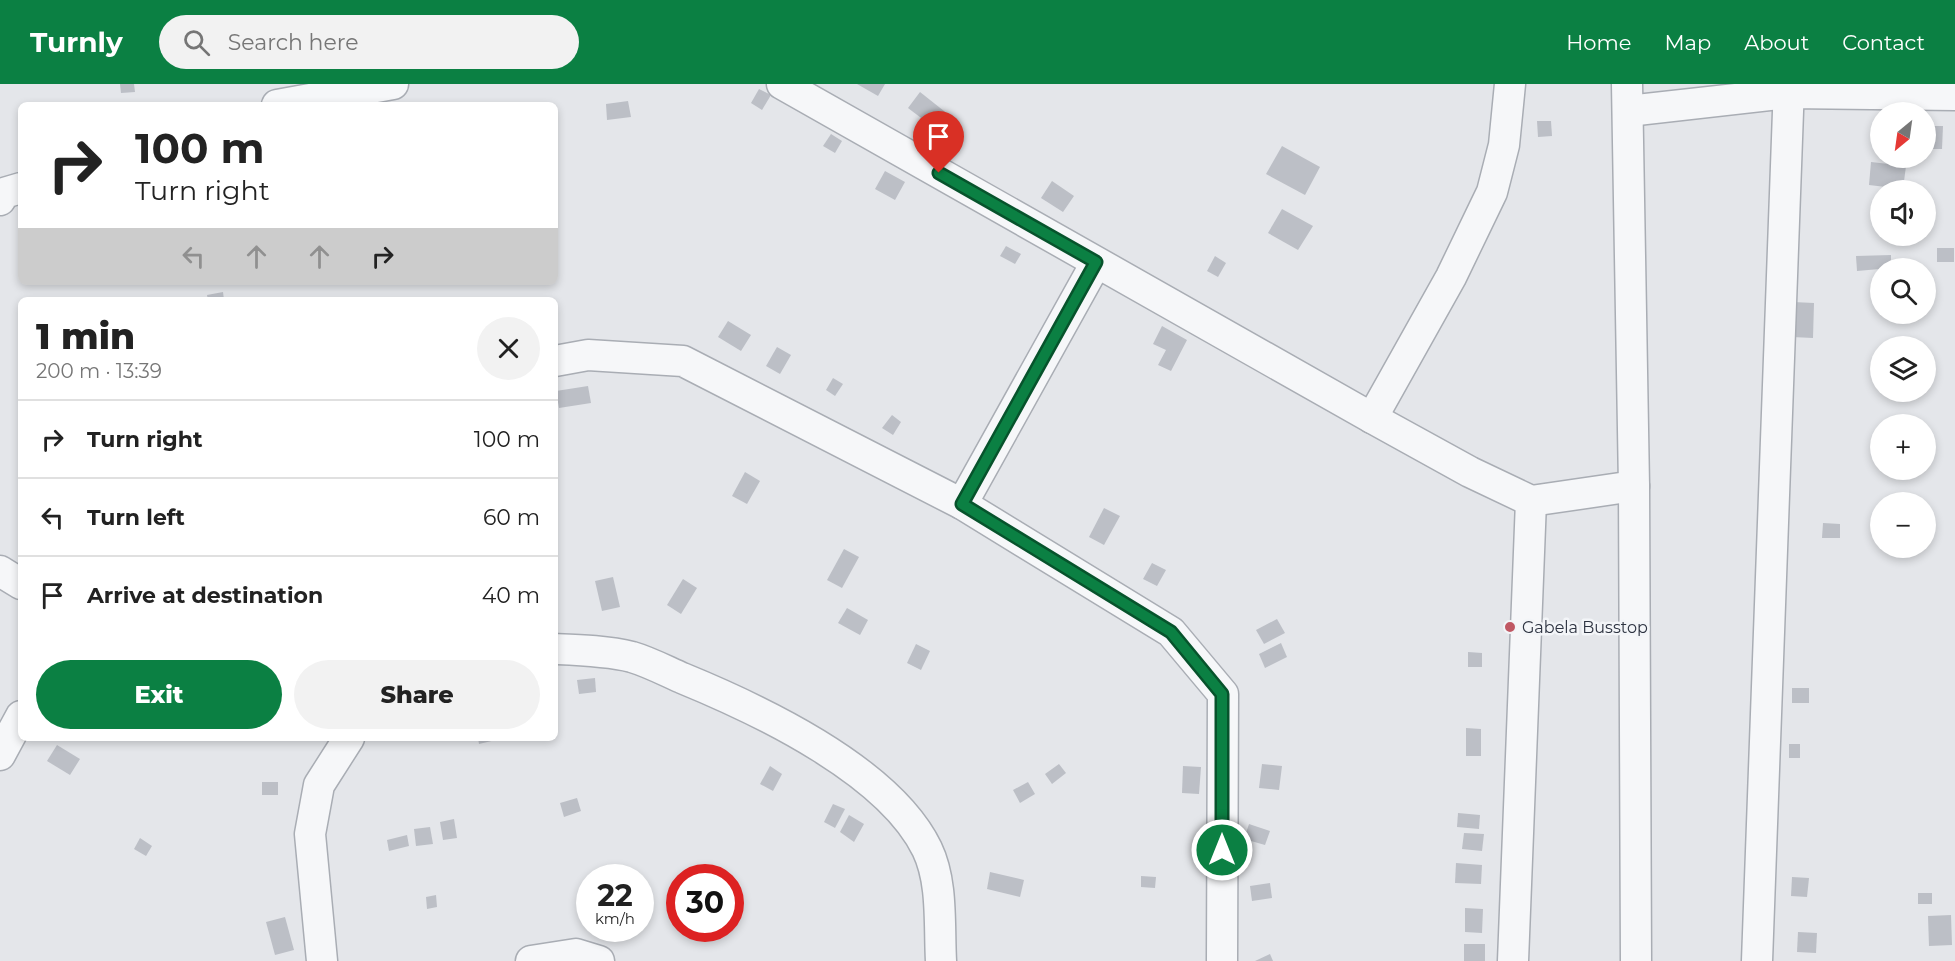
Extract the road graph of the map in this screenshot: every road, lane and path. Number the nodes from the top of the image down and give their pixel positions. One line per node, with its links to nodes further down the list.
1 (393, 84): 6 (street)
2 (782, 84): 10 (street)
3 (1510, 84): 12 (street)
4 (1789, 88): 5 (street); 7 (street); 29 (street)
5 (1955, 94)
6 (278, 98)
7 (1628, 98): 13 (street)
8 (18, 189): 9 (street)
9 (0, 200)
10 (1096, 262): 12 (street); 15 (street)
11 (558, 360): 15 (street)
12 (1372, 418): 14 (street)
13 (1634, 486): 14 (street); 28 (street)
14 (1531, 501): 27 (street)
15 (962, 504): 26 (street)
16 (0, 571): 17 (street)
17 (18, 582)
18 (558, 649): 25 (street)
19 (18, 722): 21 (street)
20 (347, 741): 22 (street)
21 (0, 755)
22 (322, 961)
23 (531, 961): 24 (street)
24 (599, 961)
25 (941, 961)
26 (1222, 961)
27 (1513, 961)
28 (1636, 961)
29 (1757, 961)

